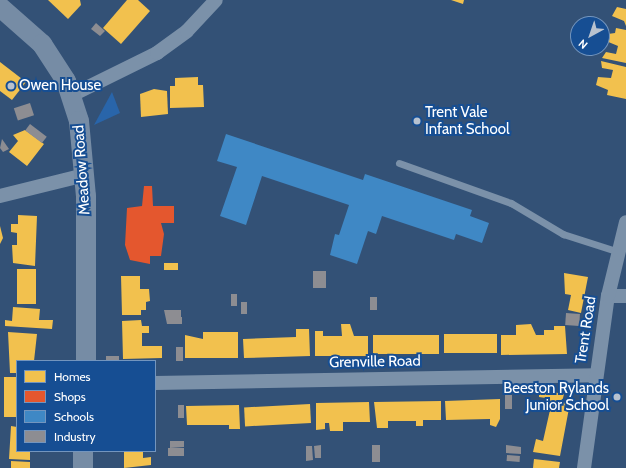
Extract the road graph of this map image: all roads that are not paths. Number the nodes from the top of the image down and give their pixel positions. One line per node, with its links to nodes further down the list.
1 (216, 0): 3 (street)
2 (0, 7): 3 (street, Meadow Road)
3 (72, 95): 5 (street, Meadow Road)
4 (399, 163): 8 (lane)
5 (85, 175): 6 (street); 11 (street, Meadow Road)
6 (0, 196)
7 (626, 222): 8 (street, Trent Road)
8 (619, 252): 9 (street, Trent Road)
9 (608, 296): 10 (street); 12 (street, Trent Road)
10 (626, 296)
11 (86, 360)
12 (596, 375): 13 (street, Grenville Road); 16 (street, Trent Road)
13 (156, 382)
14 (83, 452): 15 (street)
15 (83, 468)
16 (584, 468)

